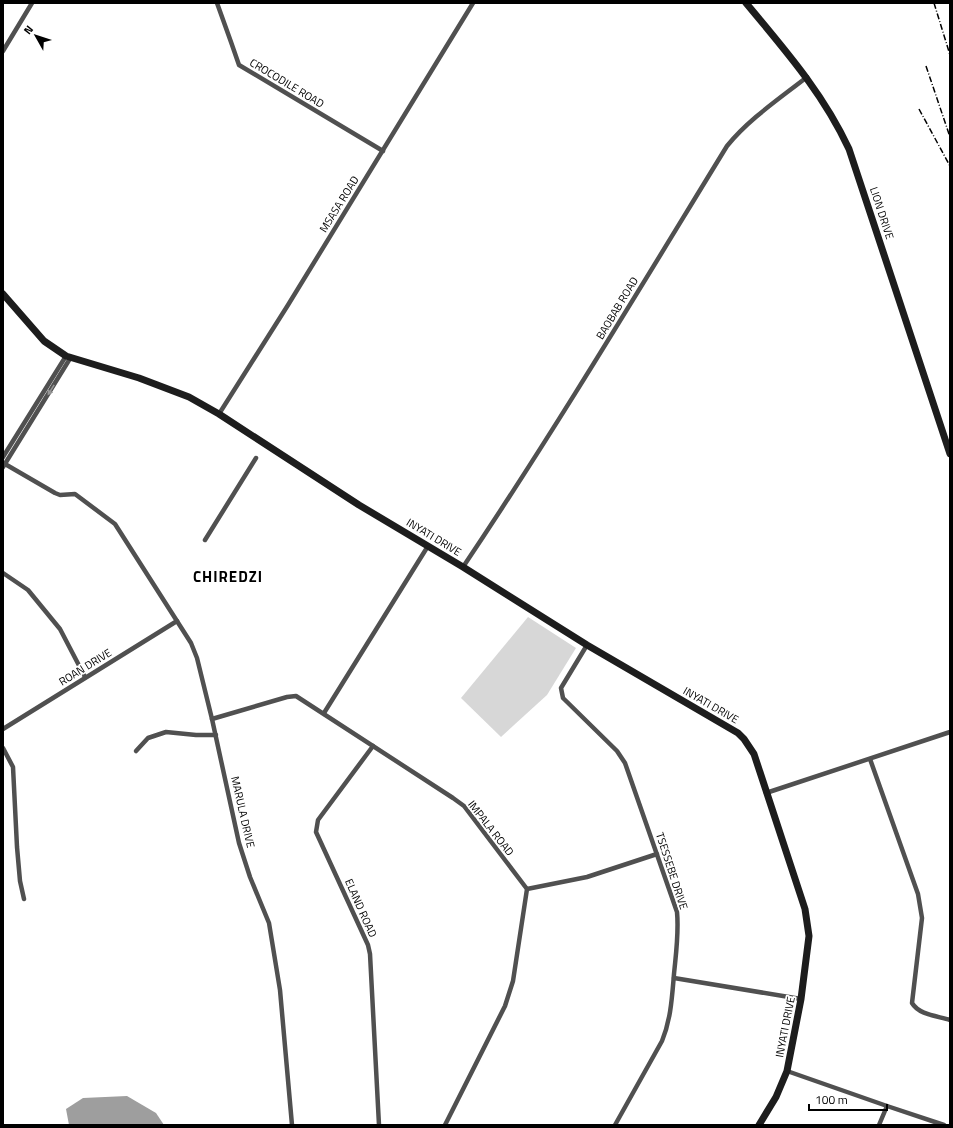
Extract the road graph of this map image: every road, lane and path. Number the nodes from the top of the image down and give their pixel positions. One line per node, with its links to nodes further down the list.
1 (32, 3): 5 (street)
2 (217, 3): 7 (street, CROCODILE ROAD)
3 (474, 3): 7 (street, MSASA ROAD)
4 (746, 3): 6 (street, LION DRIVE)
5 (3, 51)
6 (807, 77): 11 (street, LION DRIVE); 17 (street, BAOBAB ROAD)
7 (382, 151): 10 (street, MSASA ROAD)
8 (3, 294): 9 (street, INYATI DRIVE)
9 (69, 356): 10 (street, INYATI DRIVE); 12 (street); 14 (street, one-way to 14)
10 (219, 414): 16 (street, INYATI DRIVE)
11 (950, 454)
12 (3, 457)
13 (256, 458): 15 (street)
14 (4, 465): 19 (street, MARULA DRIVE)
15 (205, 540)
16 (428, 546): 17 (street, INYATI DRIVE); 22 (street)
17 (464, 567): 20 (street, INYATI DRIVE)
18 (3, 573): 21 (street)
19 (178, 621): 21 (street, ROAN DRIVE); 23 (street, MARULA DRIVE)
20 (587, 644): 31 (street, INYATI DRIVE); 32 (street, TSESSEBE DRIVE)
21 (85, 678): 24 (street, ROAN DRIVE)
22 (324, 713): 23 (street, IMPALA ROAD); 27 (street, IMPALA ROAD)
23 (212, 719): 26 (street, MARULA DRIVE)
24 (3, 729)
25 (950, 732): 30 (street)
26 (216, 735): 29 (street); 40 (street, MARULA DRIVE)
27 (373, 746): 33 (street, IMPALA ROAD); 41 (street, ELAND ROAD)
28 (3, 748): 34 (street)
29 (136, 751)
30 (870, 759): 31 (street); 37 (street)
31 (766, 793): 36 (street, INYATI DRIVE)
32 (657, 854): 33 (street); 35 (street, TSESSEBE DRIVE)
33 (527, 889): 42 (street)
34 (24, 899)
35 (674, 978): 36 (street); 43 (street, TSESSEBE DRIVE)
36 (801, 999): 38 (street, INYATI DRIVE)
37 (950, 1020)
38 (787, 1071): 39 (street); 44 (street, INYATI DRIVE)
39 (887, 1106): 45 (street); 46 (street)
40 (292, 1125)
41 (379, 1125)
42 (446, 1125)
43 (615, 1125)
44 (759, 1125)
45 (879, 1125)
46 (944, 1125)

